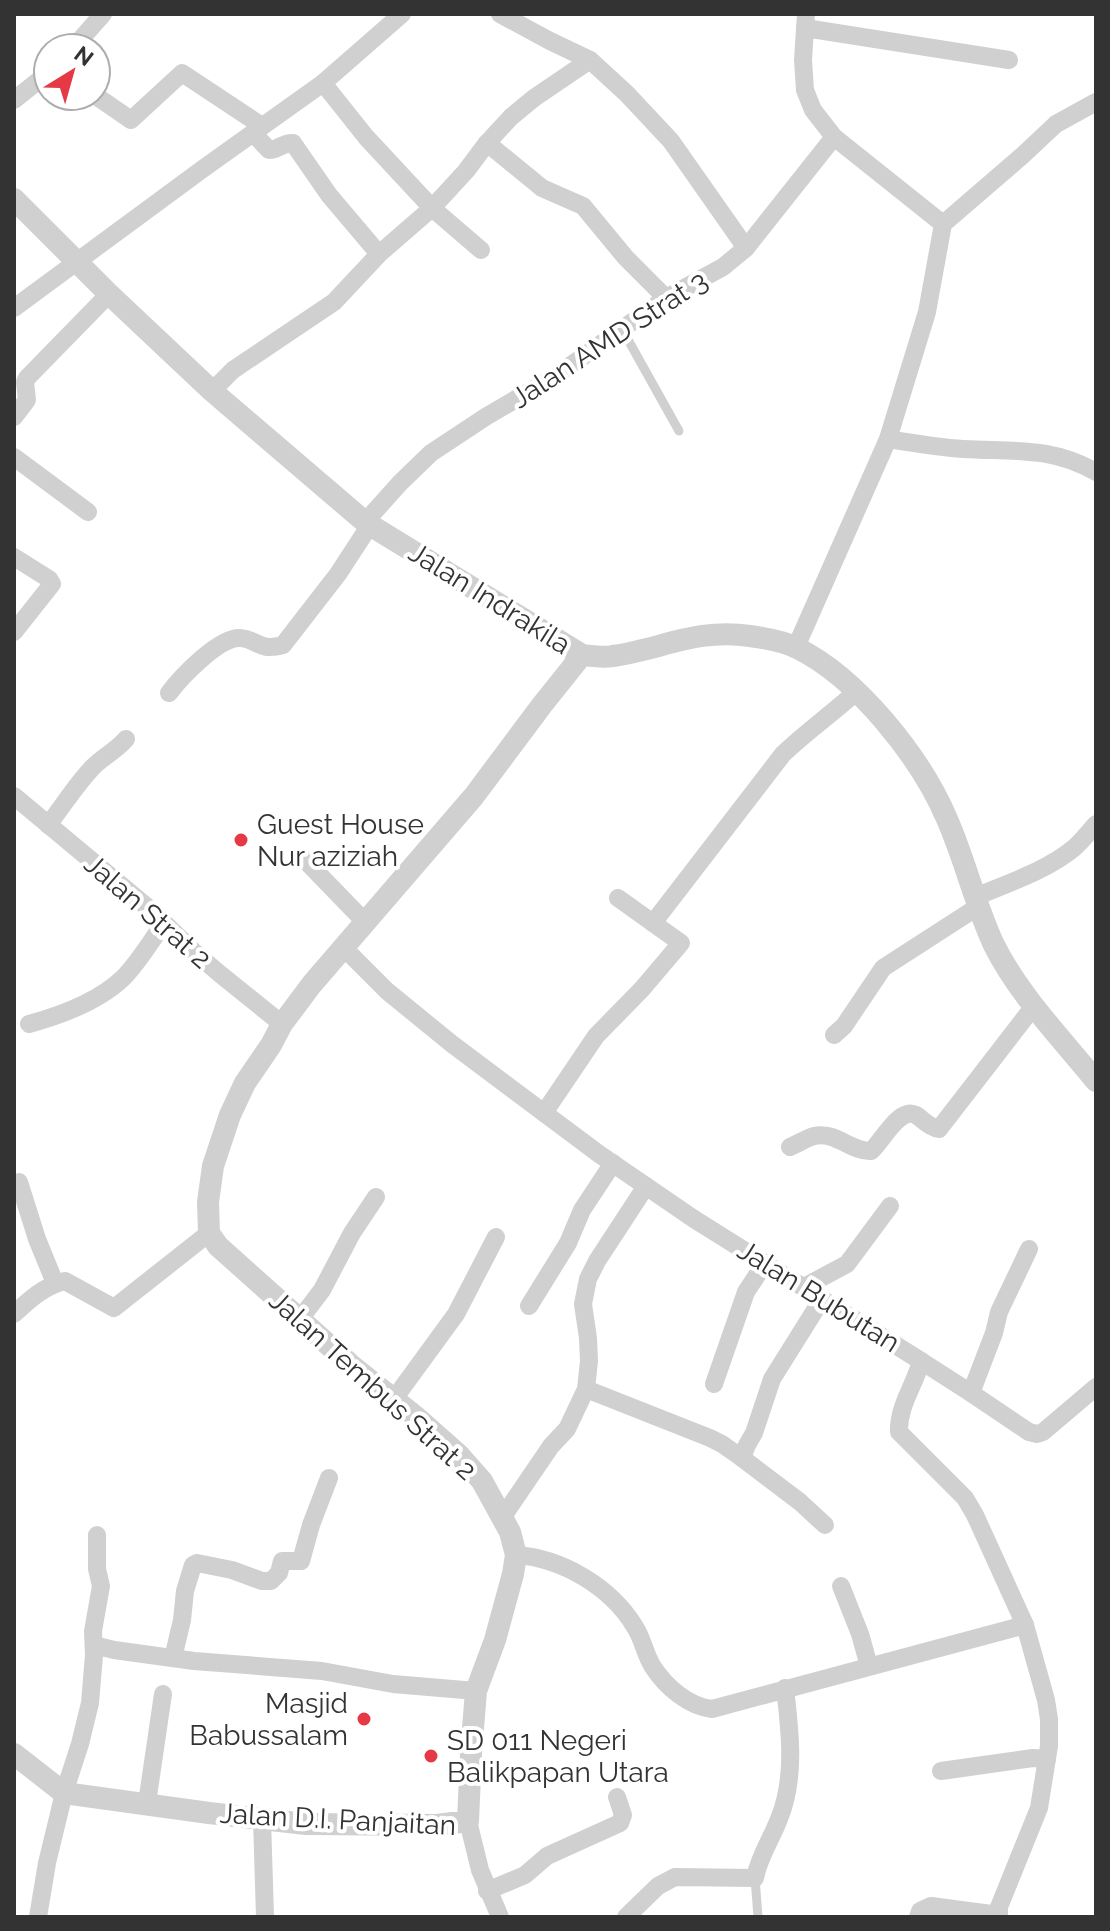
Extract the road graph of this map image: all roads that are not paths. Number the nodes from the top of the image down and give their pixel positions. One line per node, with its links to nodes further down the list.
1 (103, 14): 5 (street)
2 (402, 14): 8 (street)
3 (500, 14): 6 (street)
4 (806, 21): 7 (street); 14 (street)
5 (87, 32)
6 (590, 60): 15 (street); 19 (street)
7 (1009, 60)
8 (323, 83): 13 (street); 17 (street)
9 (32, 86): 10 (street)
10 (14, 100)
11 (1096, 102): 18 (street)
12 (112, 107): 13 (street)
13 (257, 130): 21 (street); 22 (street)
14 (834, 137): 18 (street); 19 (street, Jalan AMD Strat 3)
15 (487, 143): 17 (street); 24 (street)
16 (14, 199): 22 (street, Jalan Indrakila)
17 (432, 208): 20 (street); 21 (street)
18 (943, 224): 30 (street)
19 (746, 248): 24 (street, Jalan AMD Strat 3)
20 (481, 250)
21 (379, 254): 27 (street)
22 (76, 263): 23 (street, Jalan Indrakila); 25 (street)
23 (109, 294): 27 (street, Jalan Indrakila); 28 (street)
24 (666, 298): 26 (street, Jalan AMD Strat 3)
25 (14, 308)
26 (622, 329): 29 (lane); 34 (street, Jalan AMD Strat 3)
27 (212, 391): 34 (street, Jalan Indrakila)
28 (14, 417)
29 (679, 431)
30 (888, 439): 32 (street); 37 (street)
31 (14, 457): 33 (street)
32 (1096, 472)
33 (88, 512)
34 (368, 524): 38 (street, Jalan Indrakila); 40 (street, Jalan AMD Strat 3)
35 (14, 557): 36 (street)
36 (14, 632)
37 (796, 647): 38 (street, Jalan Indrakila); 39 (street, Jalan Indrakila)
38 (582, 655): 49 (street)
39 (857, 691): 47 (street, Jalan Indrakila); 50 (street)
40 (169, 693)
41 (126, 739): 44 (street)
42 (14, 796): 44 (street, Jalan Strat 2)
43 (1096, 824): 47 (street)
44 (48, 825): 48 (street, Jalan Strat 2)
45 (305, 860): 49 (street)
46 (618, 898): 50 (street)
47 (977, 901): 52 (street, Jalan Indrakila); 55 (street)
48 (164, 923): 53 (street); 54 (street, Jalan Strat 2)
49 (366, 923): 51 (street)
50 (653, 923): 57 (street)
51 (344, 948): 54 (street); 57 (street, Jalan Bubutan)
52 (1034, 1006): 56 (street, Jalan Indrakila); 58 (street)
53 (29, 1024)
54 (282, 1024): 64 (street)
55 (834, 1035)
56 (1096, 1081)
57 (544, 1113): 59 (street, Jalan Bubutan)
58 (790, 1147)
59 (613, 1163): 61 (street, Jalan Bubutan); 71 (street)
60 (19, 1182): 68 (street)
61 (646, 1186): 67 (street, Jalan Bubutan); 77 (street)
62 (376, 1197): 73 (street)
63 (890, 1206): 69 (street)
64 (209, 1233): 68 (street); 73 (street, Jalan Tembus Strat 2)
65 (496, 1237): 79 (street)
66 (1029, 1249): 78 (street)
67 (765, 1263): 69 (street, Jalan Bubutan); 75 (street)
68 (49, 1287): 72 (street)
69 (804, 1287): 70 (street, Jalan Bubutan)
70 (822, 1299): 74 (street, Jalan Bubutan); 80 (street)
71 (529, 1306)
72 (14, 1314)
73 (300, 1319): 79 (street, Jalan Tembus Strat 2)
74 (921, 1361): 78 (street); 87 (street, Jalan Bubutan)
75 (714, 1384)
76 (1096, 1387): 78 (street)
77 (586, 1389): 80 (street); 82 (street)
78 (971, 1393)
79 (394, 1399): 82 (street, Jalan Tembus Strat 2)
80 (742, 1458): 83 (street)
81 (329, 1478): 89 (street)
82 (502, 1518): 85 (street, Jalan Tembus Strat 2)
83 (825, 1525)
84 (97, 1535): 88 (street)
85 (516, 1555): 91 (street); 92 (street)
86 (841, 1586): 90 (street)
87 (1025, 1625): 90 (street); 95 (street, Jalan Bubutan)
88 (94, 1645): 89 (street); 97 (street)
89 (173, 1658): 92 (street)
90 (869, 1666): 91 (street)
91 (785, 1688): 102 (street)
92 (476, 1691): 101 (street)
93 (163, 1694): 99 (street)
94 (14, 1754): 97 (street)
95 (1047, 1759): 96 (street); 104 (street, Jalan Bubutan)
96 (941, 1771)
97 (64, 1793): 99 (street, Jalan D.I. Panjaitan); 105 (street)
98 (617, 1797): 103 (street)
99 (147, 1803): 100 (street, Jalan D.I. Panjaitan)
100 (262, 1819): 101 (street, Jalan D.I. Panjaitan); 106 (street)
101 (468, 1821): 103 (street, Jalan D.I. Panjaitan)
102 (755, 1878): 107 (street); 108 (lane)
103 (490, 1908)
104 (999, 1916): 109 (street)
105 (38, 1917)
106 (265, 1917)
107 (626, 1917)
108 (758, 1917)
109 (918, 1917)

